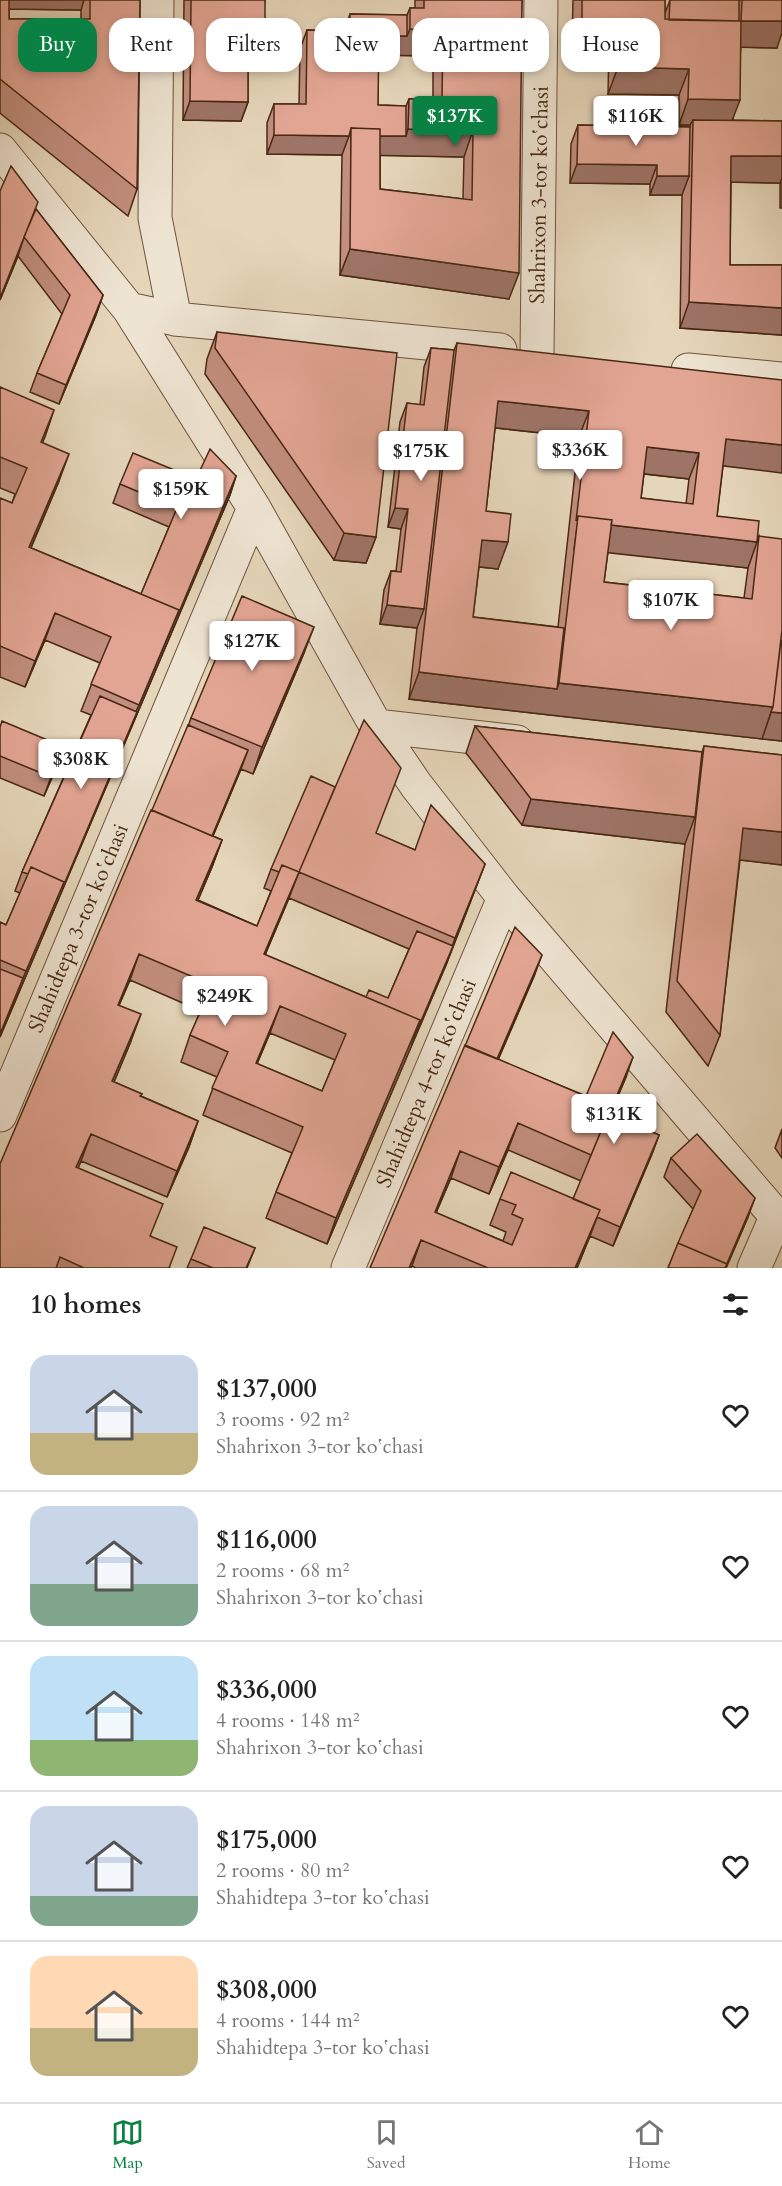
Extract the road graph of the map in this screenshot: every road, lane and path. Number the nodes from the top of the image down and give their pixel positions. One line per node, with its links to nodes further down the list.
1 (157, 0): 5 (street)
2 (541, 0): 6 (street, Shahrixon 3-tor koʻchasi)
3 (0, 150): 4 (street)
4 (129, 309): 5 (street); 10 (street)
5 (176, 319): 6 (street)
6 (537, 354): 7 (street)
7 (572, 358)
8 (654, 366): 9 (street)
9 (782, 379)
10 (254, 508): 11 (street); 14 (street, Shahidtepa 3-tor koʻchasi)
11 (376, 726): 12 (street); 13 (street)
12 (550, 745)
13 (504, 898): 15 (street); 16 (street, Shahidtepa 4-tor koʻchasi)
14 (0, 1115)
15 (779, 1219): 17 (street)
16 (348, 1268)
17 (754, 1268)

